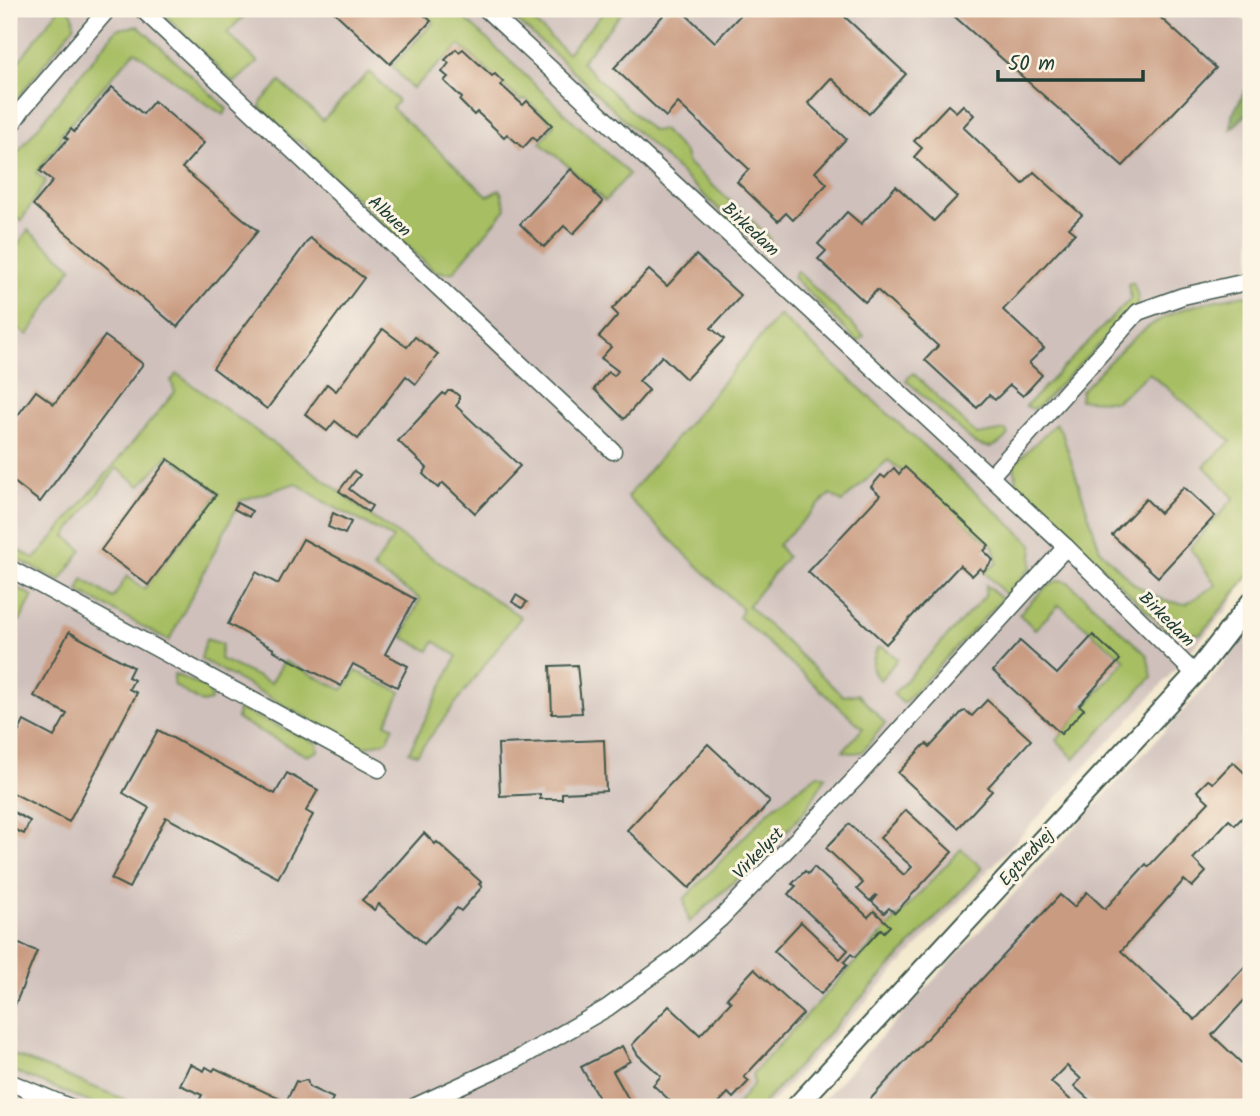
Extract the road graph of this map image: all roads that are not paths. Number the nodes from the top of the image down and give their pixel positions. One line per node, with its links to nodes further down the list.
1 (108, 9): 4 (street)
2 (142, 9): 6 (street, Albuen)
3 (486, 9): 7 (street, Birkedam)
4 (9, 128)
5 (1251, 281): 7 (street)
6 (613, 450)
7 (990, 477): 8 (street, Birkedam)
8 (1066, 547): 11 (street, Birkedam); 15 (street, Virkelyst)
9 (9, 568): 12 (street)
10 (1251, 602): 11 (street, Egtvedvej)
11 (1195, 674): 16 (street, Egtvedvej)
12 (379, 769)
13 (9, 1082): 14 (street)
14 (69, 1107)
15 (415, 1107)
16 (796, 1107)

